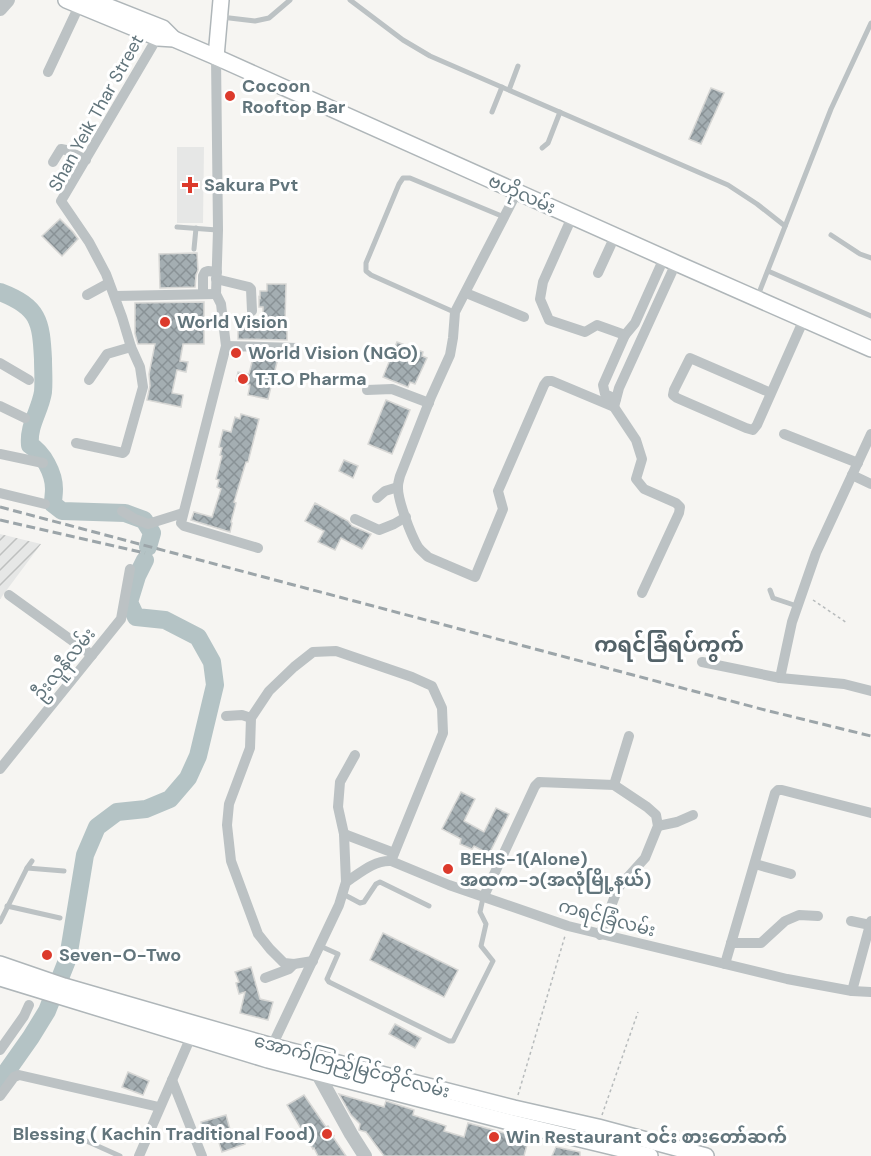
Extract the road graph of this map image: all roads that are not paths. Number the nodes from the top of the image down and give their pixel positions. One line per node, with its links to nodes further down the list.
1 (8, 0): 7 (street)
2 (221, 0): 8 (main road)
3 (290, 0): 6 (lane)
4 (350, 0): 14 (lane)
5 (79, 2): 10 (main road, ဗဟိုလမ်း); 13 (street)
6 (282, 3): 8 (lane)
7 (0, 9)
8 (220, 16): 11 (main road)
9 (871, 23): 24 (lane)
10 (160, 33): 11 (main road, ဗဟိုလမ်း); 19 (street, Shan Yeik Thar Street)
11 (216, 57): 21 (main road, ဗဟိုလမ်း); 27 (street)
12 (518, 66): 15 (lane)
13 (48, 72)
14 (502, 87): 15 (lane); 16 (lane)
15 (509, 90): 17 (lane)
16 (492, 112)
17 (560, 112): 18 (lane); 24 (lane)
18 (542, 148)
19 (86, 160): 20 (street); 36 (street, Shan Yeik Thar Street)
20 (52, 162)
21 (517, 192): 22 (main road, ဗဟိုလမ်း); 23 (street)
22 (572, 217): 29 (main road, ဗဟိုလမ်း); 48 (street)
23 (504, 218): 38 (street); 44 (lane)
24 (785, 226): 33 (lane)
25 (177, 227): 26 (lane)
26 (196, 228): 27 (lane); 30 (lane)
27 (218, 230): 35 (street)
28 (831, 235): 31 (lane)
29 (615, 236): 32 (main road, ဗဟိုလမ်း); 34 (street)
30 (194, 249)
31 (871, 258)
32 (670, 260): 42 (main road, ဗဟိုလမ်း); 48 (street); 59 (street)
33 (768, 271): 42 (lane); 45 (lane)
34 (598, 273)
35 (217, 275): 37 (street); 39 (street); 43 (street)
36 (109, 282): 40 (street); 41 (street, Shan Yeik Thar Street)
37 (203, 293): 39 (street); 41 (street)
38 (466, 293): 44 (street); 46 (street)
39 (216, 294): 49 (street)
40 (87, 295)
41 (115, 296): 50 (street, Shan Yeik Thar Street)
42 (757, 299): 47 (main road, ဗဟိုလမ်း)
43 (252, 311)
44 (455, 312): 58 (street)
45 (871, 316)
46 (524, 317)
47 (804, 319): 52 (main road, ဗဟိုလမ်း); 57 (street)
48 (625, 336): 59 (street)
49 (226, 346): 51 (street); 75 (street)
50 (131, 347): 55 (street); 64 (street, Shan Yeik Thar Street)
51 (297, 348)
52 (871, 349)
53 (0, 363): 54 (street)
54 (29, 380)
55 (89, 380)
56 (367, 390): 58 (street)
57 (771, 393): 57 (street)
58 (429, 403): 70 (street)
59 (615, 403): 76 (street); 81 (street)
60 (0, 406): 61 (street)
61 (25, 418)
62 (784, 434): 67 (street)
63 (871, 434): 67 (street)
64 (76, 443)
65 (0, 454): 66 (street)
66 (43, 463)
67 (858, 463): 68 (street)
68 (852, 475): 69 (street); 83 (street)
69 (871, 484)
70 (398, 487): 72 (street); 76 (street)
71 (0, 493): 73 (street)
72 (377, 498)
73 (45, 504)
74 (122, 511): 75 (street)
75 (183, 513): 78 (street)
76 (406, 517): 77 (street)
77 (355, 519)
78 (258, 548)
79 (130, 568): 84 (street, ဦးလူနီလမ်း)
80 (770, 590): 83 (lane)
81 (642, 593)
82 (9, 595): 84 (street)
83 (797, 606): 86 (street)
84 (92, 655): 92 (street, ဦးလူနီလမ်း)
85 (702, 662): 86 (street)
86 (780, 678): 87 (street)
87 (871, 691)
88 (226, 717): 89 (street)
89 (251, 718): 98 (street); 119 (street)
90 (629, 736): 93 (street)
91 (355, 755): 97 (street)
92 (0, 770)
93 (614, 785): 96 (street); 106 (street)
94 (871, 813): 100 (street)
95 (693, 814): 96 (street)
96 (658, 826): 114 (street)
97 (344, 834): 98 (street, ကရင်ခြံလမ်း); 104 (street)
98 (392, 857): 104 (street); 106 (street, ကရင်ခြံလမ်း)
99 (32, 861): 101 (lane)
100 (755, 864): 103 (street); 115 (street)
101 (27, 868): 102 (lane); 107 (lane)
102 (64, 871)
103 (791, 874)
104 (346, 882): 105 (street)
105 (342, 894): 108 (lane); 116 (street)
106 (484, 896): 114 (street, ကရင်ခြံလမ်း); 116 (lane)
107 (8, 906): 110 (lane); 112 (lane)
108 (429, 906)
109 (818, 916): 115 (street)
110 (60, 918)
111 (851, 921): 113 (street)
112 (0, 922)
113 (870, 923): 124 (street)
114 (600, 935): 120 (street, ကရင်ခြံလမ်း)
115 (731, 943): 120 (street)
116 (320, 946): 117 (street)
117 (313, 961): 119 (street); 128 (street)
118 (0, 964): 123 (main road, အောက်ကြည့်မြင်တိုင်လမ်း)
119 (294, 964): 122 (street)
120 (725, 964): 124 (street, ကရင်ခြံလမ်း)
121 (0, 978): 123 (main road, အောက်ကြည့်မြင်တိုင်လမ်း)
122 (264, 978)
123 (55, 989): 127 (main road, အောက်ကြည့်မြင်တိုင်လမ်း)
124 (852, 991): 125 (street, ကရင်ခြံလမ်း)
125 (871, 992)
126 (29, 1005): 129 (street)
127 (193, 1030): 128 (main road, အောက်ကြည့်မြင်တိုင်လမ်း); 131 (main road, အောက်ကြည့်မြင်တိုင်လမ်း); 132 (street)
128 (272, 1046): 130 (main road, အောက်ကြည့်မြင်တိုင်လမ်း)
129 (0, 1050)
130 (307, 1055): 131 (street); 135 (main road, အောက်ကြည့်မြင်တိုင်လမ်း)
131 (316, 1072): 135 (main road, အောက်ကြည့်မြင်တိုင်လမ်း); 141 (street)
132 (171, 1080): 134 (street); 140 (street)
133 (0, 1096): 134 (street)
134 (159, 1107): 139 (street)
135 (512, 1115): 137 (main road, အောက်ကြည့်မြင်တိုင်လမ်း); 137 (main road, အောက်ကြည့်မြင်တိုင်လမ်း)
136 (82, 1138): 138 (lane)
137 (622, 1146): 142 (main road, အောက်ကြည့်မြင်တိုင်လမ်း); 143 (main road, အောက်ကြည့်မြင်တိုင်လမ်း)
138 (120, 1156)
139 (139, 1156)
140 (202, 1156)
141 (365, 1156)
142 (650, 1156)
143 (706, 1156)

